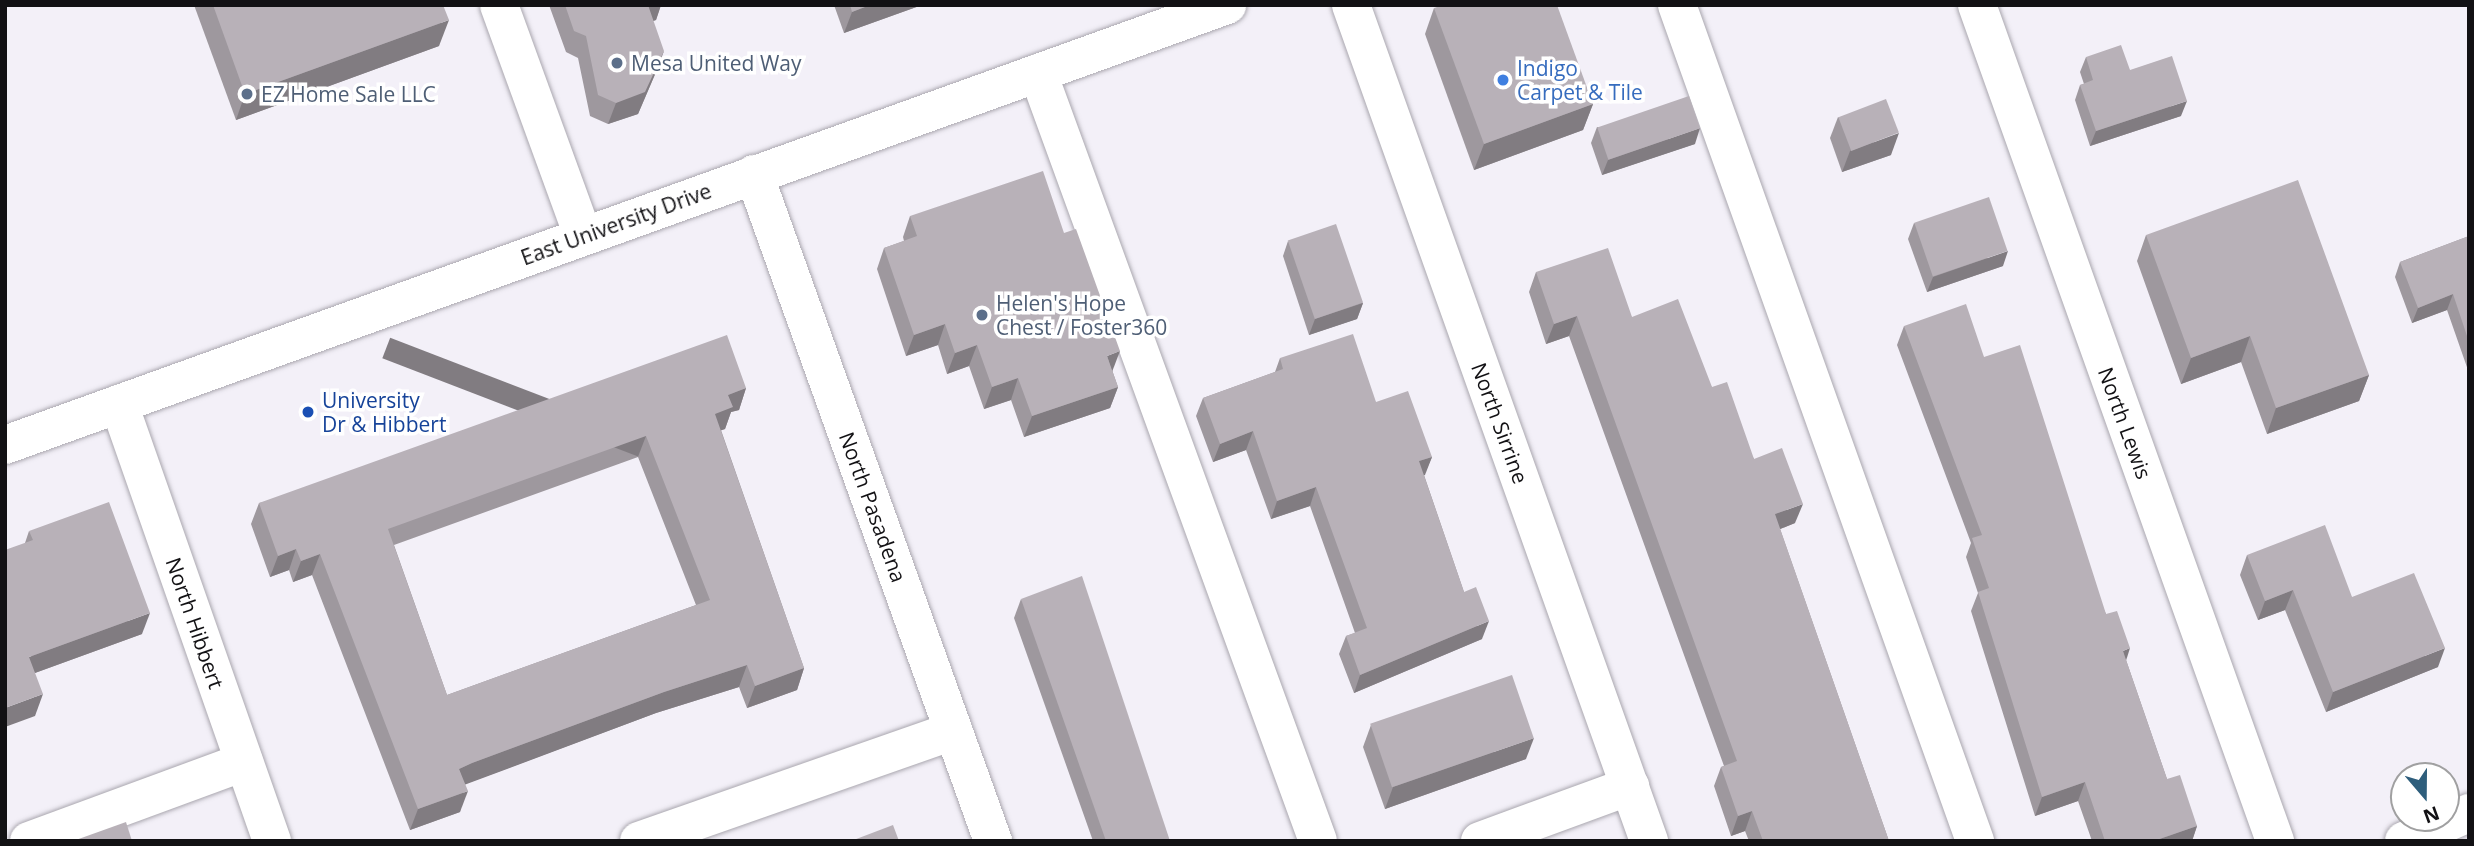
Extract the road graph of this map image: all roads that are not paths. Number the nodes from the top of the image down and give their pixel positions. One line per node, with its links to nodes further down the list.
1 (499, 5): 8 (street)
2 (1227, 5): 6 (street, East University Drive)
3 (1351, 5): 13 (street, North Sirrine)
4 (1677, 5): 22 (street)
5 (1977, 5): 23 (street, North Lewis)
6 (1038, 72): 7 (street, East University Drive); 19 (street)
7 (754, 174): 8 (street, East University Drive); 11 (street, North Pasadena)
8 (583, 236): 9 (street, East University Drive)
9 (119, 404): 10 (street, East University Drive); 12 (street, North Hibbert)
10 (5, 445)
11 (953, 731): 17 (street); 18 (street, North Pasadena)
12 (244, 762): 15 (street); 16 (street, North Hibbert)
13 (1630, 786): 20 (street); 21 (street, North Sirrine)
14 (2469, 813): 24 (street)
15 (29, 841)
16 (272, 841)
17 (639, 841)
18 (993, 841)
19 (1318, 841)
20 (1480, 841)
21 (1649, 841)
22 (1975, 841)
23 (2274, 841)
24 (2404, 841)

